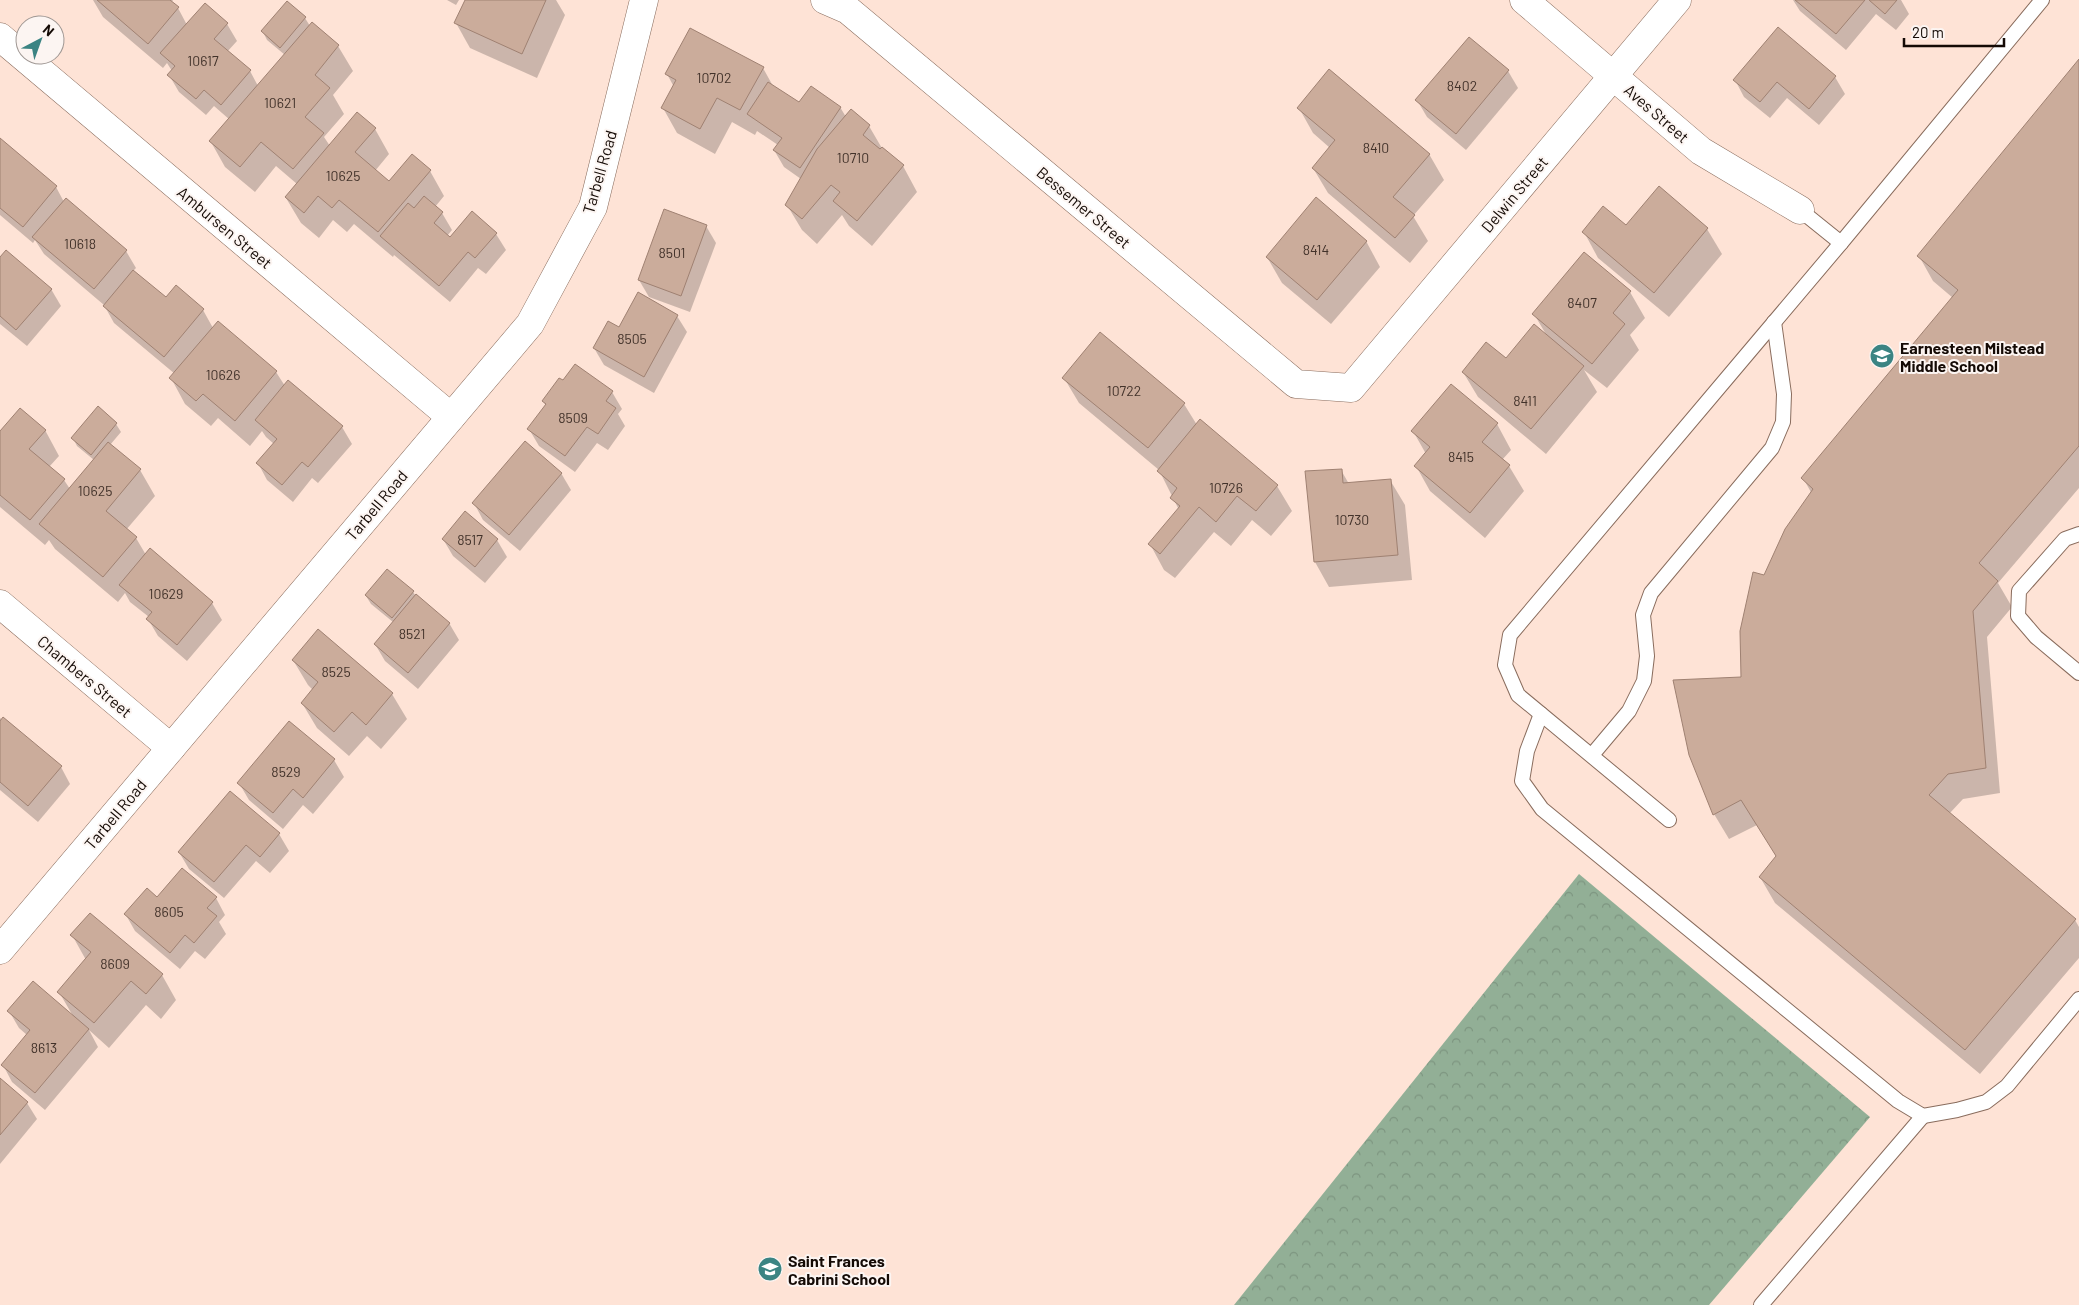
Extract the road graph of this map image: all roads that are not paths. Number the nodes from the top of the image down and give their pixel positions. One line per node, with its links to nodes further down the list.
1 (644, 0): 12 (street, Tarbell Road)
2 (825, 0): 11 (street, Bessemer Street)
3 (1524, 0): 7 (street, Aves Street)
4 (1677, 0): 7 (street, Delwin Street)
5 (2042, 0): 9 (lane)
6 (0, 37): 12 (street, Ambursen Street)
7 (1614, 76): 8 (street, Aves Street); 11 (street, Delwin Street)
8 (1800, 210): 9 (lane)
9 (1841, 243): 10 (lane)
10 (1774, 322): 16 (lane); 18 (lane)
11 (1352, 388)
12 (451, 417): 17 (street, Tarbell Road)
13 (2079, 534): 15 (lane)
14 (0, 604): 17 (street, Chambers Street)
15 (2079, 673)
16 (1542, 714): 18 (lane); 22 (lane)
17 (171, 748): 20 (street, Tarbell Road)
18 (1592, 755): 19 (lane)
19 (1669, 820)
20 (0, 950)
21 (2079, 999): 22 (lane)
22 (1923, 1116): 23 (lane)
23 (1761, 1305)

